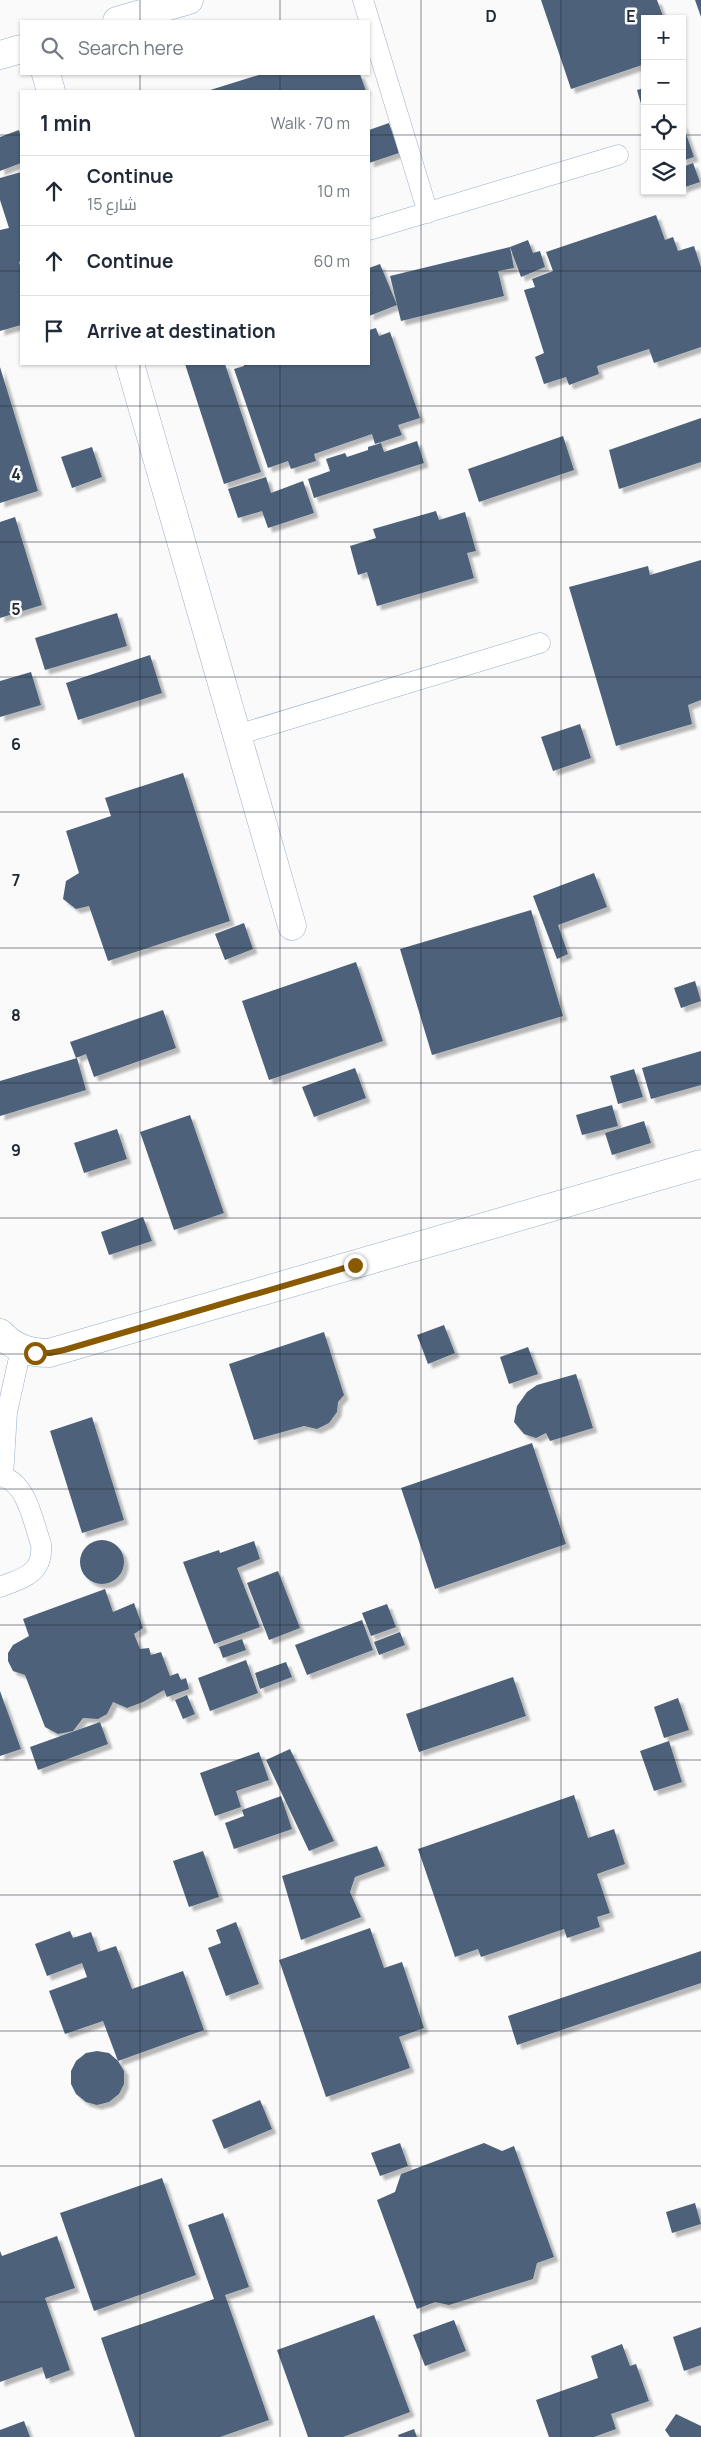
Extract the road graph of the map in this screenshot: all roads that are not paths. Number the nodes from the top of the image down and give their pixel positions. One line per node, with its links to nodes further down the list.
1 (189, 0): 3 (street)
2 (363, 0): 5 (lane)
3 (148, 6): 4 (street)
4 (119, 20)
5 (369, 20)
6 (370, 23): 12 (lane)
7 (20, 49): 8 (street)
8 (0, 56)
9 (46, 75): 10 (street)
10 (51, 90)
11 (618, 155): 12 (lane)
12 (428, 213): 13 (lane)
13 (370, 230)
14 (130, 365): 16 (street)
15 (540, 643): 16 (lane)
16 (237, 735): 17 (street)
17 (292, 926)
18 (701, 1164): 19 (street)
19 (10, 1341): 20 (lane)
20 (2, 1476): 21 (lane)
21 (0, 1587)

